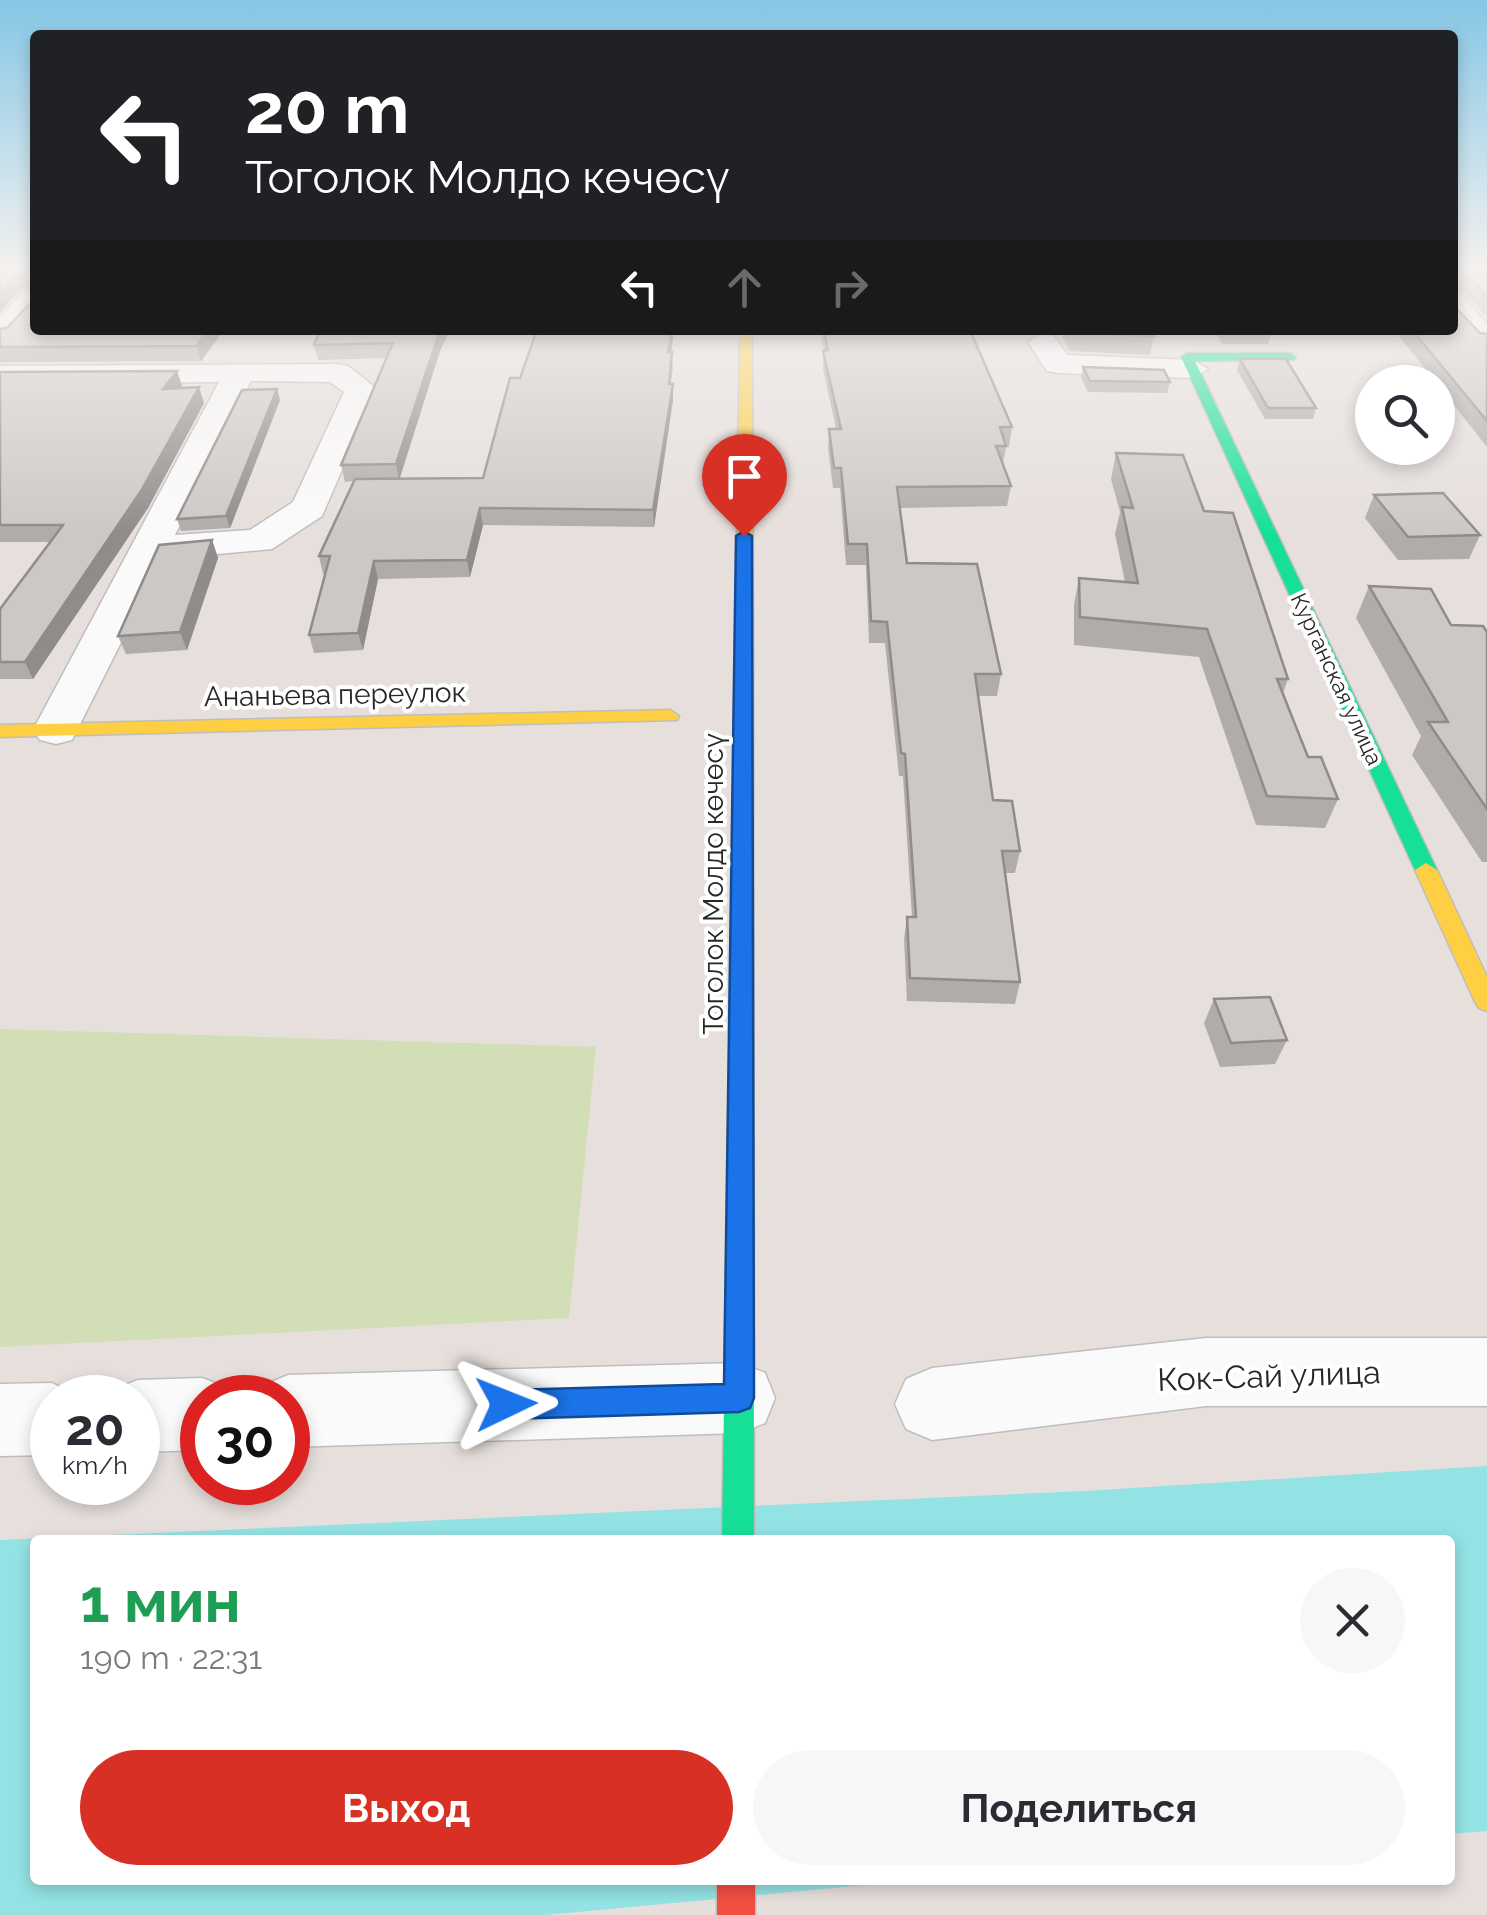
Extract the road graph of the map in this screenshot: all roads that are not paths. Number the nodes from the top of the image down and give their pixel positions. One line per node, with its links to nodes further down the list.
1 (746, 355): 16 (street, Тоголок Молдо көчөсү)
2 (1052, 355): 5 (street)
3 (1186, 355): 5 (street, Курганская улица)
4 (1290, 357): 5 (street)
5 (1190, 363): 12 (street, Курганская улица)
6 (240, 372): 7 (street); 8 (street); 8 (street)
7 (0, 374)
8 (150, 548): 10 (street)
9 (670, 716): 10 (street, Ананьева переулок)
10 (56, 730): 11 (street, Ананьева переулок)
11 (0, 731)
12 (1487, 1002)
13 (1487, 1372): 14 (street, Кок-Сай улица)
14 (932, 1404)
15 (310, 1411): 16 (street)
16 (739, 1418): 19 (street, Тоголок Молдо көчөсү)
17 (30, 1419): 18 (street)
18 (0, 1420)
19 (738, 1535)
20 (736, 1885): 21 (street)
21 (736, 1915)

